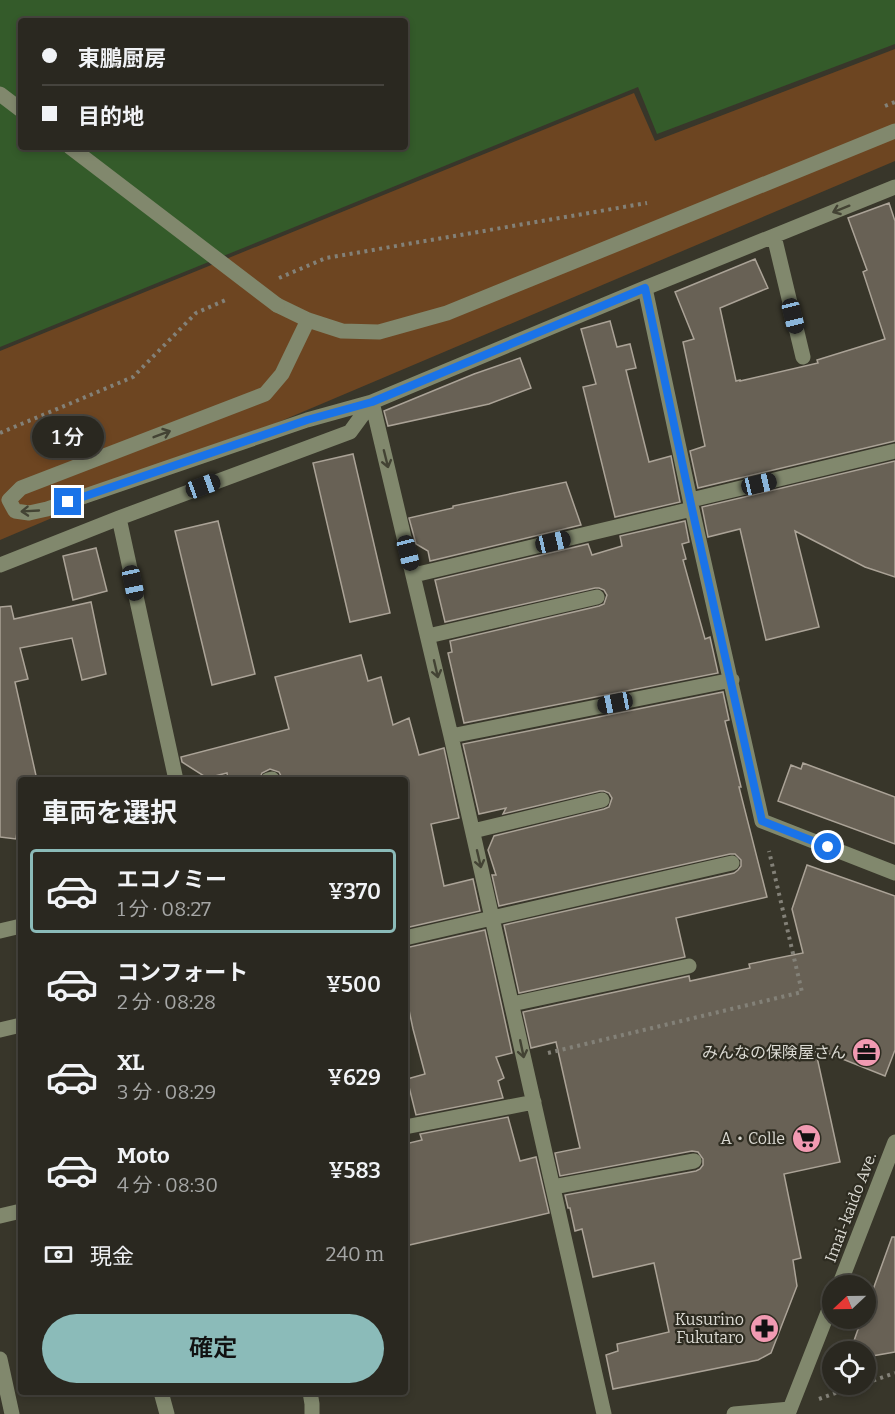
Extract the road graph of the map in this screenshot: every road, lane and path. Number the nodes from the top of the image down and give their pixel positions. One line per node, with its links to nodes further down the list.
1 (0, 94): 4 (street)
2 (895, 102): 3 (path)
3 (884, 106)
4 (18, 108)
5 (895, 130): 13 (street)
6 (74, 150): 13 (street, bridge)
7 (895, 187): 9 (street, one-way to 9)
8 (651, 202): 10 (path)
9 (774, 236): 11 (street); 14 (street)
10 (272, 281)
11 (645, 288): 15 (street); 18 (street)
12 (228, 299): 16 (path)
13 (308, 320): 15 (street, one-way to 13)
14 (803, 357)
15 (372, 402): 19 (street); 21 (street, one-way to 21)
16 (0, 433)
17 (895, 451): 18 (street)
18 (692, 504): 21 (street); 24 (street)
19 (119, 518): 20 (street); 26 (street)
20 (0, 565)
21 (414, 574): 23 (street)
22 (597, 597): 23 (street)
23 (428, 636): 25 (street, one-way to 25)
24 (732, 680): 25 (street); 30 (street)
25 (451, 736): 28 (street)
26 (175, 777)
27 (602, 800): 28 (street)
28 (473, 831): 31 (street, one-way to 31)
29 (732, 863): 31 (street)
30 (895, 873)
31 (493, 918): 34 (street); 36 (street)
32 (18, 927): 33 (street)
33 (0, 931)
34 (408, 937)
35 (689, 966): 36 (street)
36 (512, 1004): 39 (street, one-way to 39)
37 (18, 1026): 38 (street)
38 (0, 1030)
39 (534, 1102): 40 (street); 43 (street)
40 (408, 1126)
41 (895, 1142): 46 (street, Imai-kaido Ave.)
42 (694, 1161): 43 (street)
43 (553, 1187): 58 (street)
44 (18, 1212): 45 (street)
45 (0, 1216)
46 (843, 1275)
47 (822, 1327): 54 (street)
48 (0, 1359): 55 (street)
49 (895, 1373): 50 (path)
50 (876, 1380)
51 (163, 1395): 56 (street)
52 (310, 1395): 57 (street)
53 (833, 1395): 54 (path)
54 (789, 1411): 59 (street)
55 (12, 1414)
56 (167, 1414)
57 (309, 1414)
58 (604, 1414)
59 (734, 1414)

